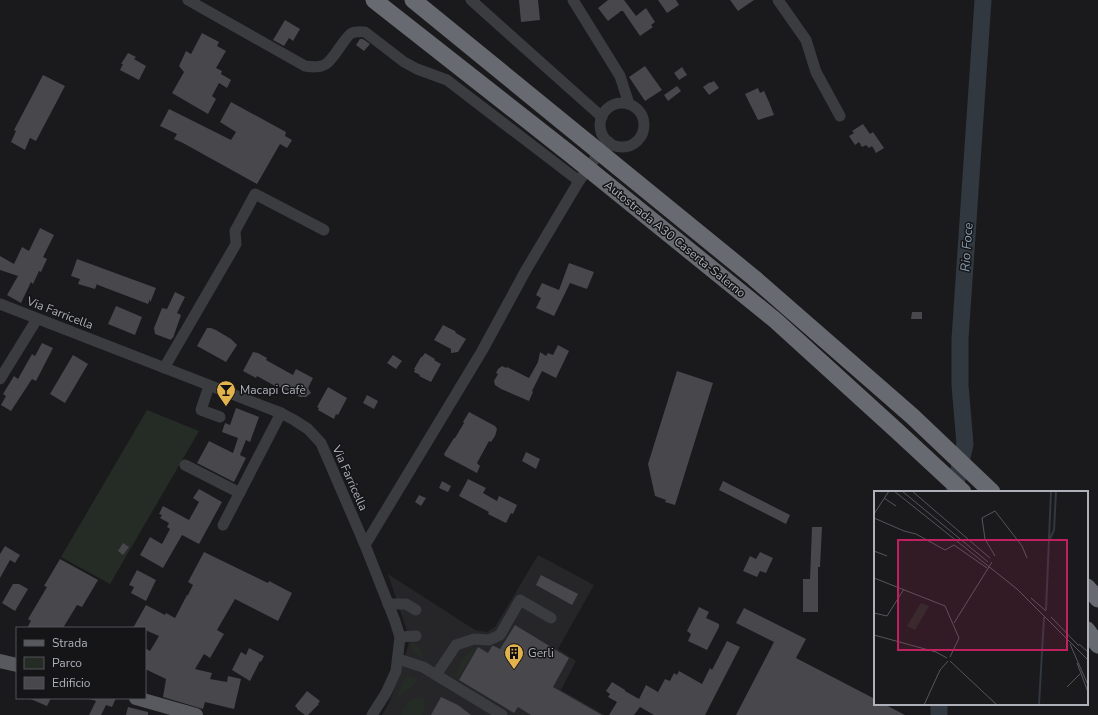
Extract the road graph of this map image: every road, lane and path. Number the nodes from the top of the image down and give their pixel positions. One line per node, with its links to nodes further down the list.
1 (188, 0): 11 (street)
2 (374, 0): 21 (highway, Autostrada A30 Caserta-Salerno)
3 (413, 0): 22 (highway, Autostrada A30 Caserta-Salerno)
4 (471, 0): 9 (street)
5 (573, 0): 7 (street)
6 (778, 0): 8 (street)
7 (629, 104): 9 (street); 10 (street)
8 (840, 116)
9 (602, 117): 10 (street)
10 (609, 142): 11 (street)
11 (579, 181): 25 (street)
12 (324, 230): 15 (street)
13 (0, 304): 14 (street, Via Farricella)
14 (37, 319): 15 (street, Via Farricella); 16 (street)
15 (164, 368): 17 (street, Via Farricella)
16 (0, 379)
17 (209, 386): 18 (street, Via Farricella); 19 (street)
18 (281, 413): 23 (street); 25 (street, Via Farricella)
19 (220, 417)
20 (185, 465): 23 (street)
21 (962, 491)
22 (991, 491)
23 (240, 493): 24 (street)
24 (222, 525)
25 (365, 545): 28 (street, Via Farricella)
26 (1088, 589): 27 (highway)
27 (1098, 599)
28 (388, 604): 29 (street); 35 (street, Via Farricella)
29 (416, 610)
30 (551, 618): 40 (street)
31 (1088, 620): 32 (highway)
32 (1098, 630)
33 (1088, 631): 36 (highway)
34 (416, 636): 35 (street)
35 (400, 637): 37 (street, Via Farricella)
36 (1098, 645)
37 (398, 659): 40 (street); 43 (street, Via Farricella)
38 (0, 661): 39 (main road)
39 (16, 665)
40 (436, 675): 44 (street)
41 (140, 699): 42 (main road)
42 (196, 715)
43 (372, 715)
44 (502, 715)

